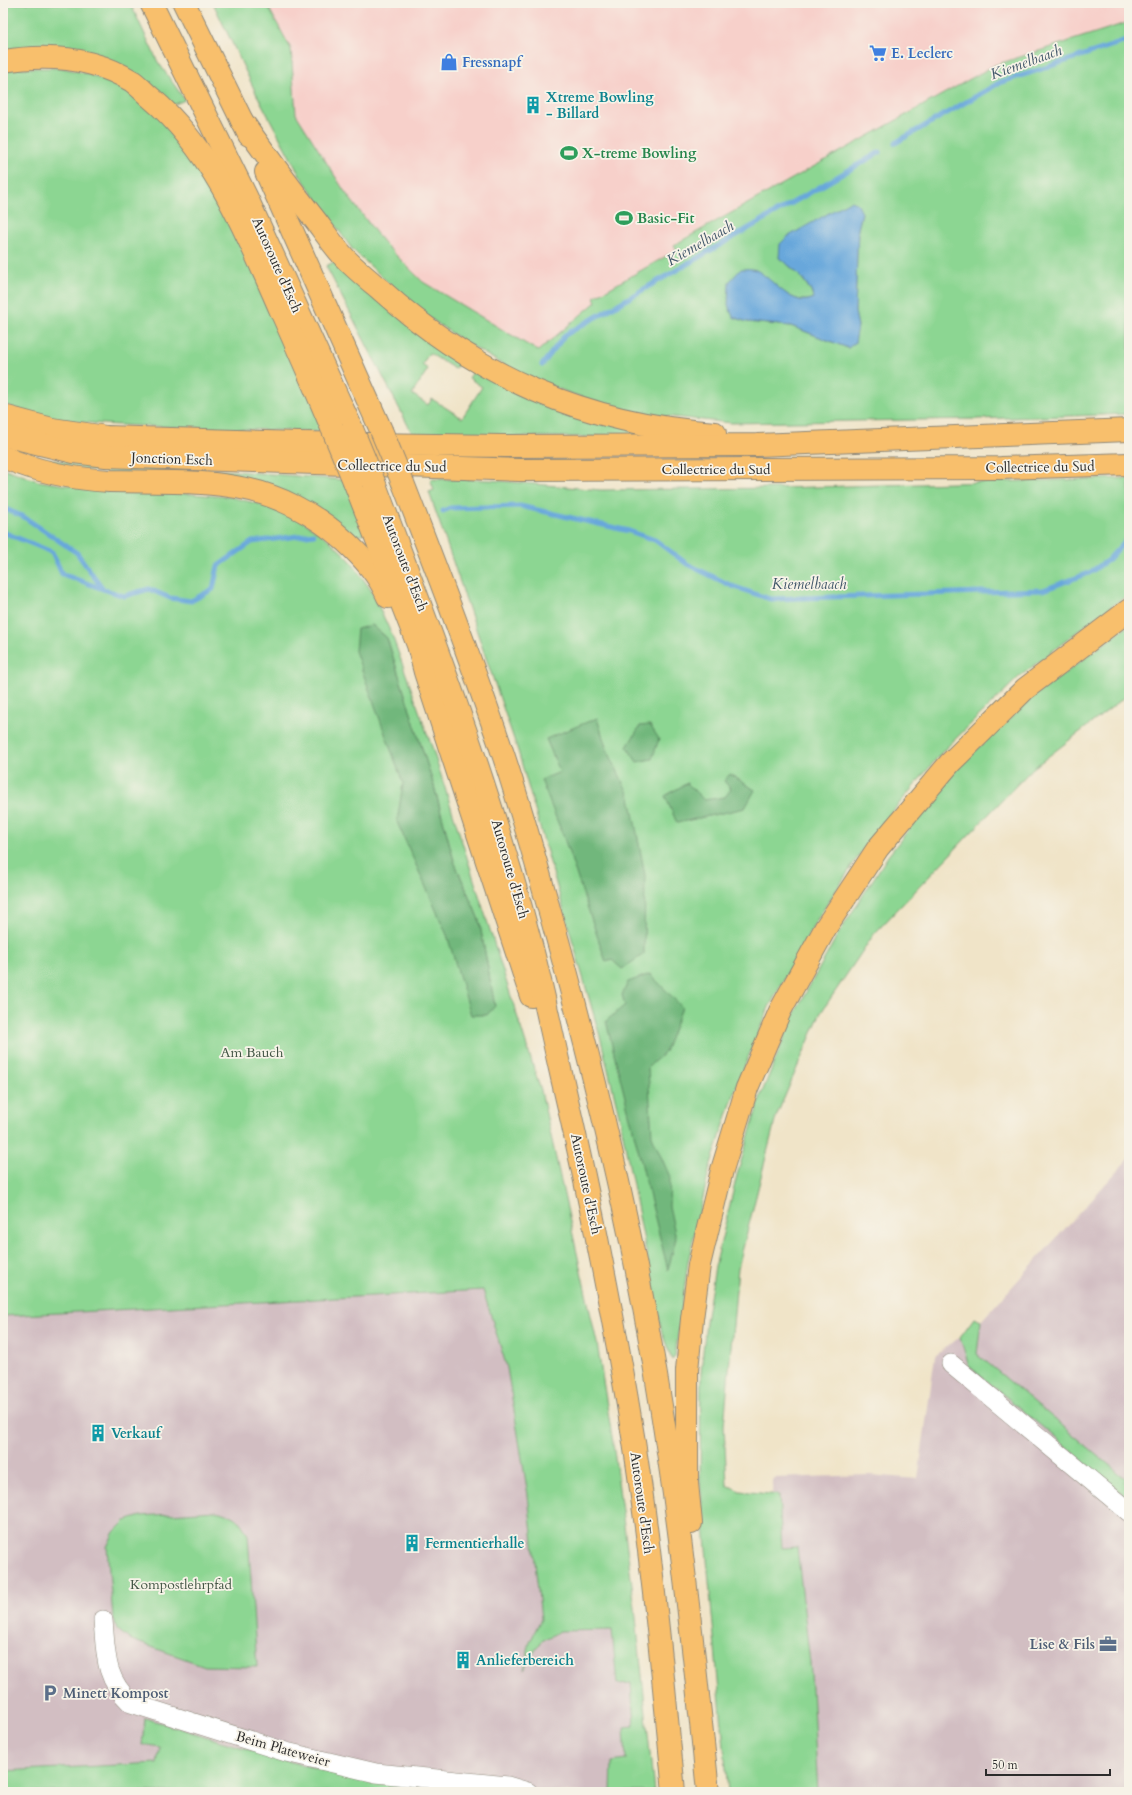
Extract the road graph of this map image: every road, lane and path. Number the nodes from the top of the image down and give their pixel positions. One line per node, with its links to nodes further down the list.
1 (152, 3): 6 (highway, Autoroute d'Esch)
2 (184, 3): 4 (highway, Autoroute d'Esch)
3 (3, 61): 6 (highway)
4 (242, 121): 9 (highway); 20 (highway, Autoroute d'Esch, bridge)
5 (3, 416): 9 (highway)
6 (342, 428): 13 (highway, Autoroute d'Esch, bridge)
7 (1129, 430): 9 (highway)
8 (3, 435): 11 (highway, Jonction Esch)
9 (1004, 436)
10 (3, 457): 15 (highway)
11 (302, 464): 12 (highway, Collectrice du Sud)
12 (1129, 464)
13 (364, 481): 15 (highway); 16 (highway, Autoroute d'Esch)
14 (1129, 610): 20 (highway)
15 (425, 672): 16 (highway)
16 (570, 1113): 22 (highway, Autoroute d'Esch)
17 (951, 1364): 18 (street)
18 (1129, 1512)
19 (103, 1620): 21 (street, Beim Plateweier)
20 (708, 1790)
21 (528, 1792)
22 (674, 1792)

